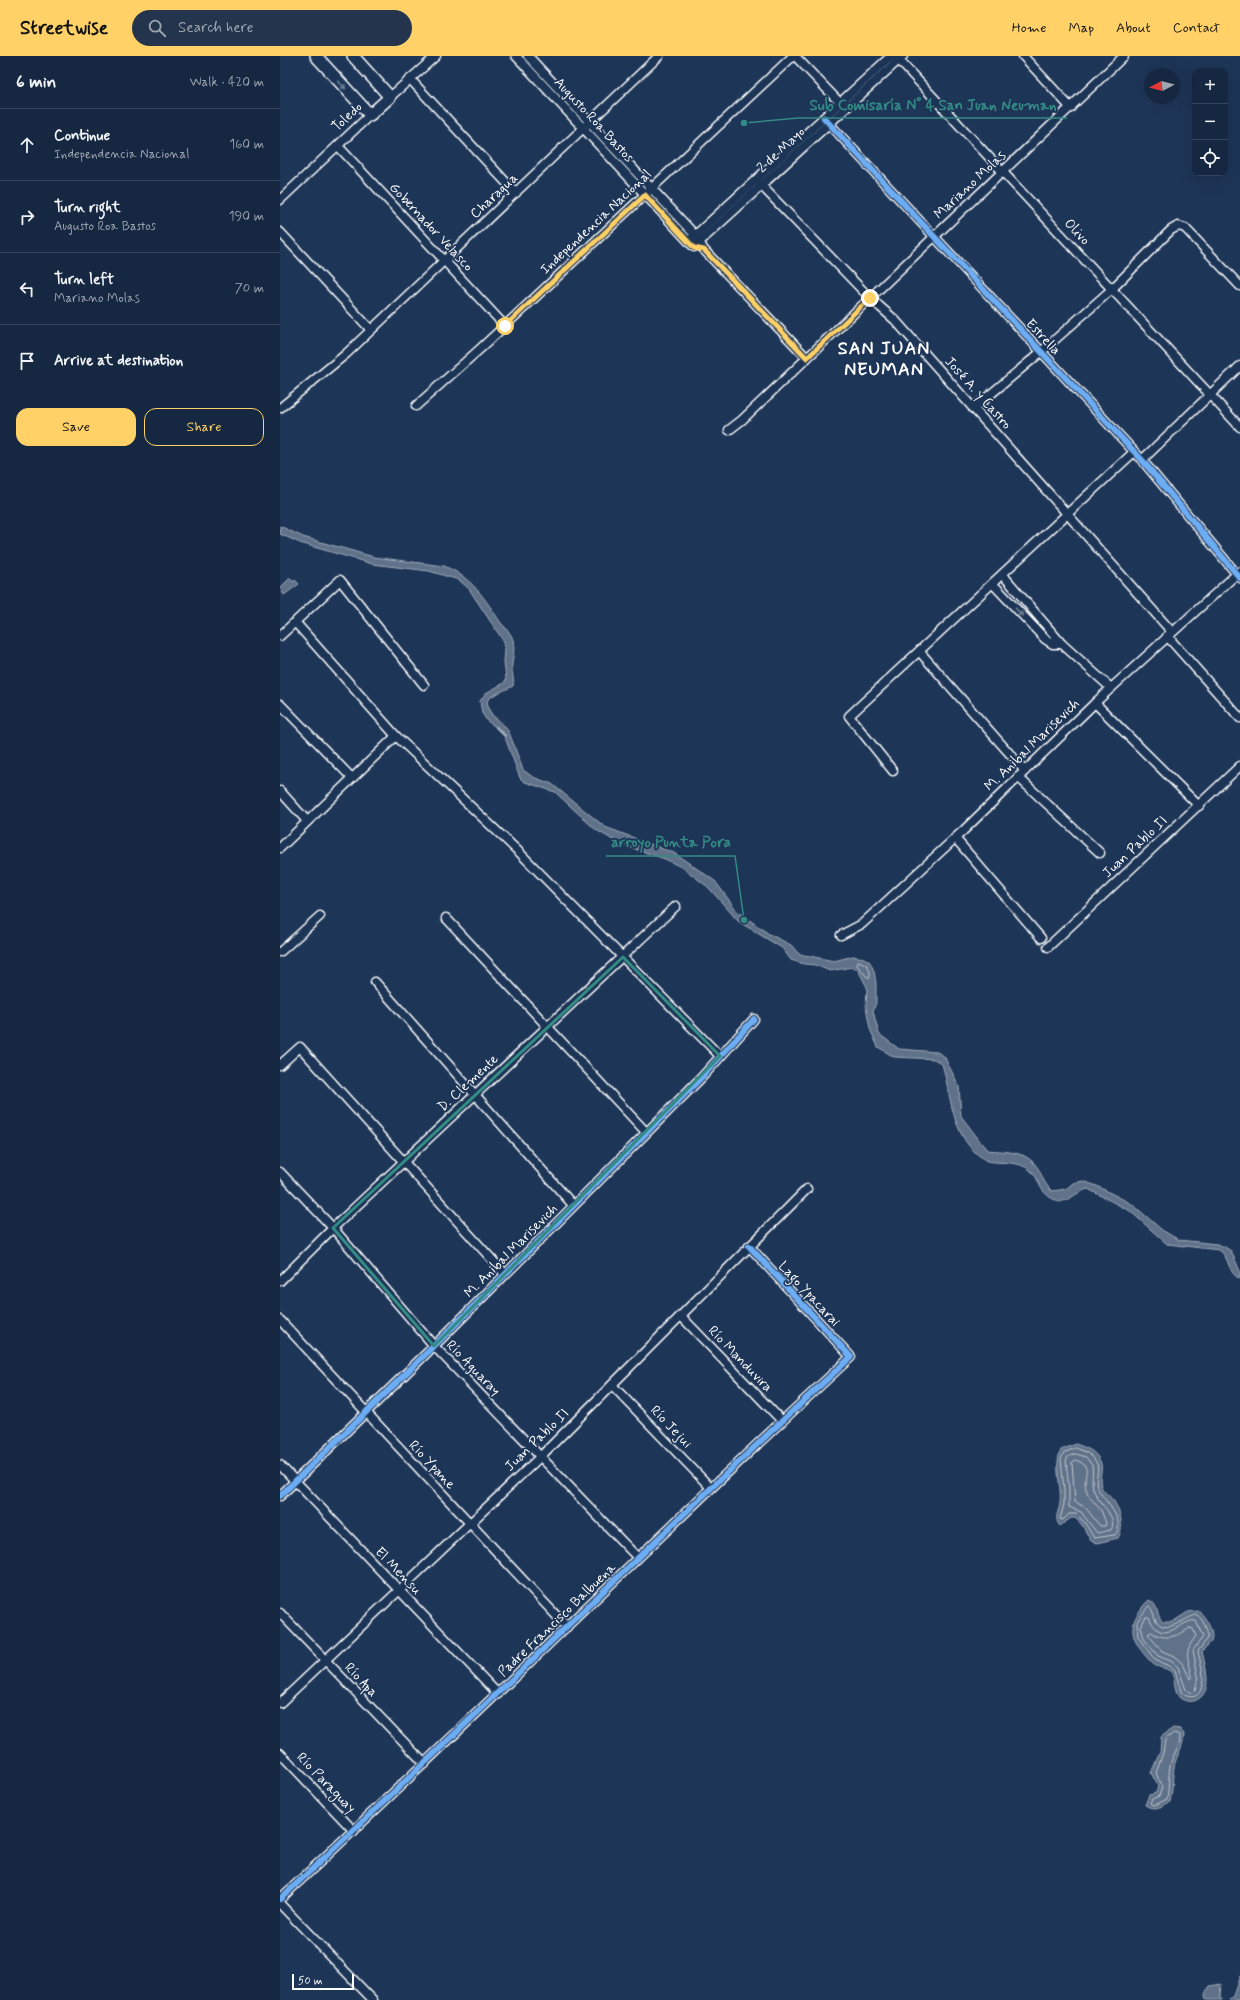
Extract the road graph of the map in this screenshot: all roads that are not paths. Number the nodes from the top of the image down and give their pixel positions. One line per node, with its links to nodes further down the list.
1 (316, 56): 16 (main road, one-way to 16)
2 (353, 56): 13 (main road)
3 (436, 56): 12 (street, Toledo)
4 (516, 56): 19 (street, Augusto Roa Bastos)
5 (528, 56): 18 (street, Augusto Roa Bastos)
6 (658, 56): 18 (street, Charagua)
7 (794, 56): 14 (street); 23 (street, Independencia Nacional)
8 (891, 56): 14 (street, 2 de Mayo)
9 (1023, 56): 15 (street)
10 (1124, 56): 15 (street, Mariano Molas)
11 (899, 57): 14 (street, 2 de Mayo); 21 (street, Olivo)
12 (410, 79): 13 (street, Toledo); 24 (street)
13 (390, 97): 16 (main road, Toledo)
14 (843, 106): 17 (street, 2 de Mayo)
15 (1071, 108): 21 (street, Mariano Molas)
16 (370, 115): 20 (street, Toledo)
17 (826, 121): 22 (street, 2 de Mayo); 28 (street, Estrella)
18 (591, 123): 19 (street, Charagua); 23 (street, Augusto Roa Bastos)
19 (584, 129): 24 (street, Charagua); 25 (street, Augusto Roa Bastos)
20 (338, 146): 26 (street, Toledo); 30 (street, Gobernador Velasco)
21 (1004, 172): 28 (street, Mariano Molas); 32 (street, Olivo)
22 (759, 183): 29 (street, 2 de Mayo); 33 (street, José A. y Castro)
23 (652, 188): 25 (street, Independencia Nacional); 29 (street, Augusto Roa Bastos)
24 (516, 192): 30 (street, Charagua)
25 (645, 195): 29 (street, Augusto Roa Bastos); 34 (street, Independencia Nacional)
26 (280, 200)
27 (280, 232): 35 (street)
28 (933, 237): 33 (street, Mariano Molas); 36 (street, Estrella)
29 (697, 243): 37 (street, Augusto Roa Bastos)
30 (444, 261): 34 (street, Gobernador Velasco); 35 (street, Charagua)
31 (1240, 286): 32 (street)
32 (1112, 289): 36 (street); 39 (street, Olivo)
33 (870, 298): 37 (street, Mariano Molas); 42 (street, José A. y Castro)
34 (505, 326): 40 (street, Independencia Nacional)
35 (371, 330): 41 (street, Charagua)
36 (1041, 352): 42 (street); 45 (street, Estrella)
37 (807, 358): 44 (street, Mariano Molas)
38 (1240, 366): 39 (street)
39 (1211, 394): 43 (street, Olivo); 46 (street)
40 (416, 406)
41 (280, 408)
42 (973, 408): 47 (street, José A. y Castro)
43 (1240, 427)
44 (729, 430)
45 (1134, 452): 46 (street, Estrella); 47 (street)
46 (1142, 460): 49 (street, Estrella)
47 (1068, 513): 48 (street); 52 (street, José A. y Castro)
48 (1003, 575): 50 (street); 54 (street)
49 (1239, 575): 52 (street, M. Anibal Marisevich)
50 (993, 584): 54 (street, one-way to 54); 55 (street)
51 (295, 622): 53 (street); 56 (street); 61 (street)
52 (1169, 634): 57 (street, M. Anibal Marisevich); 60 (street, José A. y Castro)
53 (280, 636)
54 (1062, 644): 57 (street)
55 (919, 652): 63 (street); 64 (street)
56 (424, 685)
57 (1111, 688): 58 (street, M. Anibal Marisevich)
58 (1095, 703): 64 (street, M. Anibal Marisevich); 68 (street)
59 (280, 704): 66 (street)
60 (1240, 718)
61 (396, 736): 66 (street); 80 (street)
62 (1240, 766): 68 (street, Juan Pablo II)
63 (893, 771)
64 (1025, 771): 65 (street, M. Anibal Marisevich)
65 (1018, 777): 70 (street, M. Anibal Marisevich); 72 (street)
66 (352, 778): 69 (street)
67 (280, 791): 69 (street)
68 (1199, 806): 78 (street, Juan Pablo II)
69 (307, 821): 71 (street)
70 (954, 838): 76 (street, M. Anibal Marisevich); 77 (street)
71 (280, 848)
72 (1100, 853)
73 (676, 906): 80 (street, D. Clemente)
74 (320, 916): 79 (street)
75 (446, 918): 83 (street)
76 (841, 934)
77 (1041, 938)
78 (1048, 947)
79 (280, 952)
80 (622, 957): 83 (street, D. Clemente); 84 (street)
81 (375, 982): 86 (street)
82 (754, 1019): 84 (street, M. Anibal Marisevich)
83 (548, 1027): 86 (street, D. Clemente); 87 (street)
84 (720, 1056): 87 (street, M. Anibal Marisevich)
85 (280, 1066): 88 (street)
86 (475, 1095): 88 (street, D. Clemente); 91 (street)
87 (646, 1132): 91 (street, M. Anibal Marisevich)
88 (404, 1162): 92 (street, D. Clemente); 94 (street)
89 (280, 1172): 92 (street, Río Aguaray)
90 (807, 1189): 93 (street, Juan Pablo II)
91 (574, 1205): 94 (street, M. Anibal Marisevich)
92 (333, 1228): 95 (street, D. Clemente); 98 (street, Río Aguaray)
93 (749, 1246): 96 (street, Juan Pablo II); 99 (street, Lago Ypacarai)
94 (505, 1274): 98 (street, M. Anibal Marisevich)
95 (280, 1281)
96 (681, 1316): 100 (street, Juan Pablo II); 102 (street, Río Manduvira)
97 (280, 1320): 101 (street, Río Ypane)
98 (434, 1346): 101 (street, M. Anibal Marisevich); 103 (street, Río Aguaray)
99 (851, 1357): 102 (street, Padre Francisco Balbuena)
100 (612, 1385): 103 (street, Juan Pablo II); 106 (street, Río Jejui)
101 (366, 1413): 105 (street, M. Anibal Marisevich); 108 (street, Río Ypane)
102 (782, 1421): 106 (street, Padre Francisco Balbuena)
103 (540, 1456): 108 (street, Juan Pablo II); 109 (street, Río Aguaray)
104 (280, 1465): 105 (street, El Mensu)
105 (295, 1482): 107 (street, M. Anibal Marisevich); 110 (street, El Mensu)
106 (711, 1488): 109 (street, Padre Francisco Balbuena)
107 (280, 1496)
108 (470, 1523): 110 (street, Juan Pablo II); 112 (street, Río Ypane)
109 (638, 1558): 112 (street, Padre Francisco Balbuena)
110 (398, 1591): 113 (street, Juan Pablo II); 114 (street, El Mensu)
111 (280, 1613): 113 (street, Río Apa)
112 (567, 1627): 114 (street, Padre Francisco Balbuena)
113 (325, 1660): 115 (street, Juan Pablo II); 117 (street, Río Apa)
114 (498, 1694): 117 (street, Padre Francisco Balbuena)
115 (280, 1703)
116 (280, 1753): 118 (street, Río Paraguay)
117 (424, 1764): 118 (street, Padre Francisco Balbuena)
118 (354, 1831): 119 (street, Padre Francisco Balbuena)
119 (280, 1899)
120 (280, 1904): 121 (street)
121 (373, 2000)

